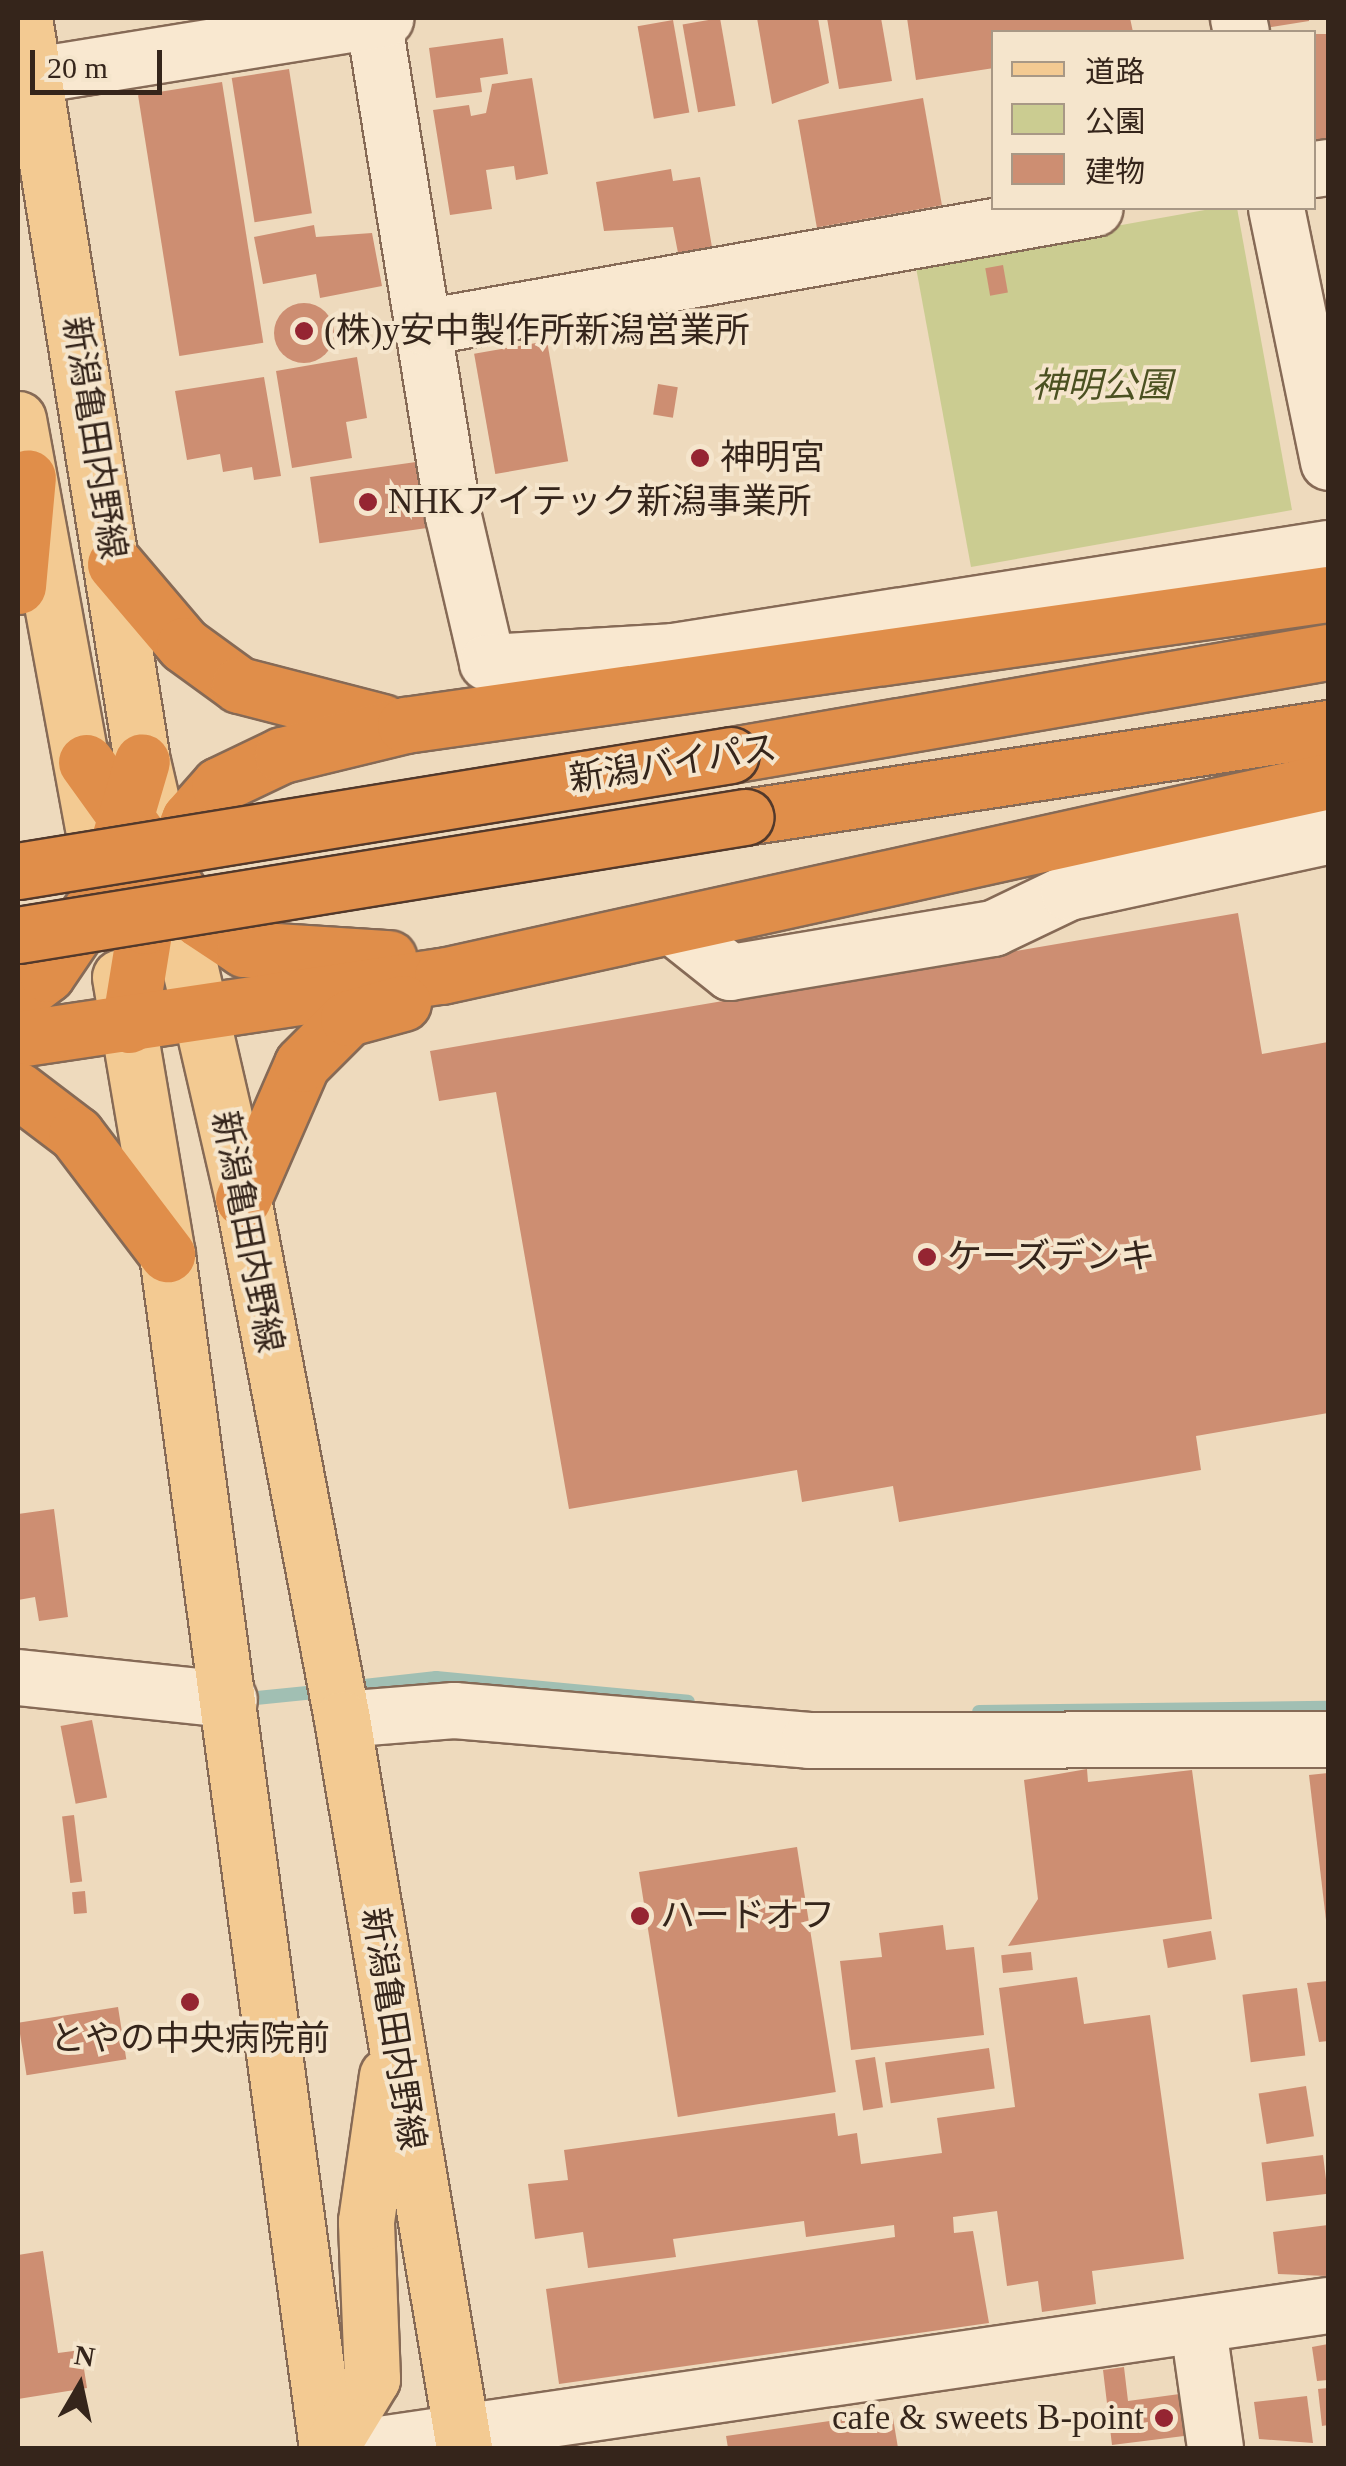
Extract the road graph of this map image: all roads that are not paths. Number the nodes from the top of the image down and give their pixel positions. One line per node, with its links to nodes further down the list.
1 (24, 18): 3 (main road, 新潟亀田内野線)
2 (377, 18): 3 (street); 6 (street)
3 (34, 75): 11 (main road, 新潟亀田内野線)
4 (1084, 210): 6 (street)
5 (1276, 210): 8 (street)
6 (424, 327): 10 (street)
7 (18, 419): 9 (main road, 新潟亀田内野線)
8 (1328, 462)
9 (28, 477): 12 (highway); 17 (main road, 新潟亀田内野線)
10 (1328, 548)
11 (115, 564): 15 (highway); 18 (main road, 新潟亀田内野線)
12 (18, 586)
13 (1328, 594): 15 (highway)
14 (1328, 652): 23 (highway, 新潟バイパス, bridge)
15 (405, 725): 24 (highway)
16 (1328, 728): 28 (highway, 新潟バイパス, bridge)
17 (86, 762): 20 (highway); 25 (main road, 新潟亀田内野線)
18 (142, 762): 20 (highway); 24 (main road, 新潟亀田内野線)
19 (1328, 780): 27 (highway)
20 (126, 820): 24 (highway); 25 (highway)
21 (1328, 836): 27 (street)
22 (18, 848): 25 (highway)
23 (18, 871)
24 (164, 874): 26 (highway); 27 (highway); 30 (main road, 新潟亀田内野線)
25 (104, 890): 26 (highway); 29 (highway); 31 (main road, 新潟亀田内野線)
26 (145, 926): 30 (highway); 31 (highway)
27 (676, 929): 30 (highway); 34 (highway)
28 (18, 935)
29 (18, 996)
30 (204, 1014): 31 (highway); 34 (main road, 新潟亀田内野線)
31 (129, 1025): 32 (highway); 35 (main road, 新潟亀田内野線)
32 (18, 1039)
33 (18, 1090): 35 (highway)
34 (243, 1199): 38 (main road, 新潟亀田内野線)
35 (167, 1254): 37 (main road, 新潟亀田内野線)
36 (18, 1676): 37 (street)
37 (230, 1698): 44 (main road, 新潟亀田内野線)
38 (342, 1718): 39 (street); 40 (main road, 新潟亀田内野線)
39 (1328, 1739)
40 (394, 2034): 43 (main road, 新潟亀田内野線); 44 (main road)
41 (1328, 2305): 42 (street)
42 (1198, 2328): 43 (street); 46 (street)
43 (458, 2444): 45 (street)
44 (328, 2448)
45 (352, 2448)
46 (1215, 2448)

